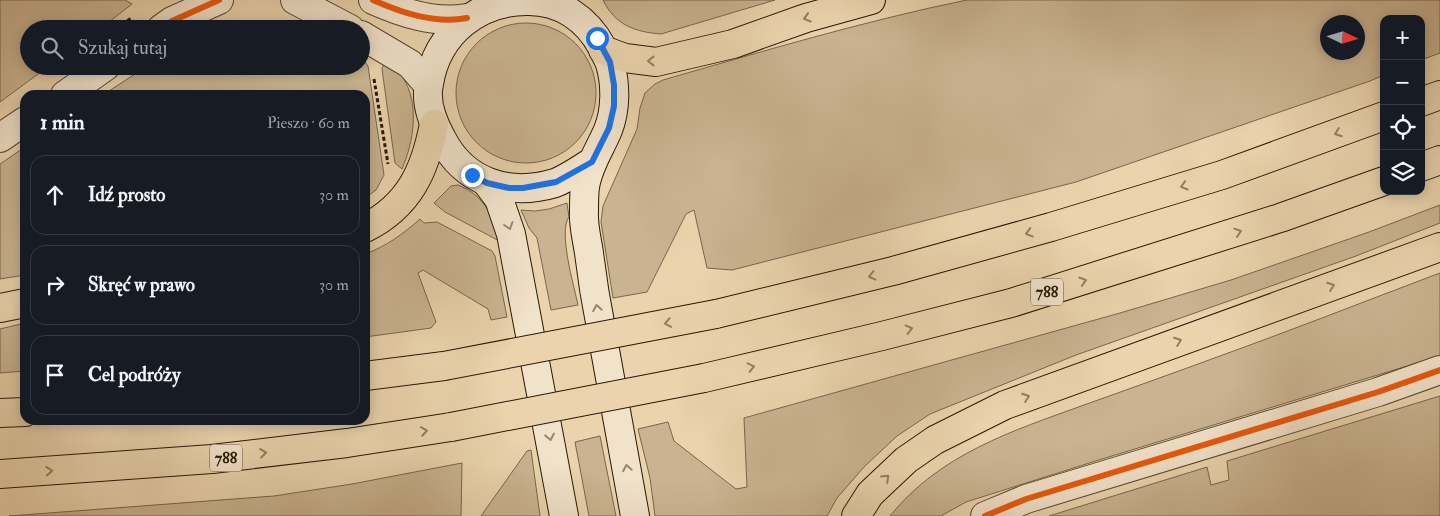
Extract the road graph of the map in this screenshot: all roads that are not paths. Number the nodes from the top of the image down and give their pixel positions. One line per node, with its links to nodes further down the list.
1 (219, 0): 8 (main road)
2 (295, 0): 9 (main road)
3 (373, 0): 7 (main road)
4 (515, 0): 6 (main road); 7 (main road)
5 (870, 0): 11 (main road, one-way to 11)
6 (584, 13): 11 (main road)
7 (467, 18): 13 (main road)
8 (174, 20)
9 (333, 20)
10 (370, 40): 13 (main road)
11 (603, 50): 22 (main road)
12 (93, 75): 14 (main road)
13 (428, 85): 19 (main road)
14 (72, 90)
15 (1440, 95): 16 (main road)
16 (1425, 101)
17 (1380, 117): 31 (main road, one-way to 31, bridge)
18 (20, 124): 20 (main road)
19 (434, 124): 25 (main road); 26 (main road)
20 (0, 138)
21 (1440, 160): 23 (main road)
22 (592, 162): 25 (main road); 36 (main road, one-way to 22)
23 (1425, 166)
24 (1380, 182): 34 (main road, 788, one-way to 24, bridge)
25 (487, 183): 35 (main road, one-way to 35)
26 (370, 225)
27 (1440, 247): 37 (main road, one-way to 27)
28 (20, 304): 29 (main road)
29 (0, 308)
30 (1440, 370): 38 (main road)
31 (370, 375)
32 (20, 412): 33 (main road)
33 (0, 413)
34 (0, 474)
35 (564, 516)
36 (635, 516)
37 (856, 516)
38 (985, 516)

